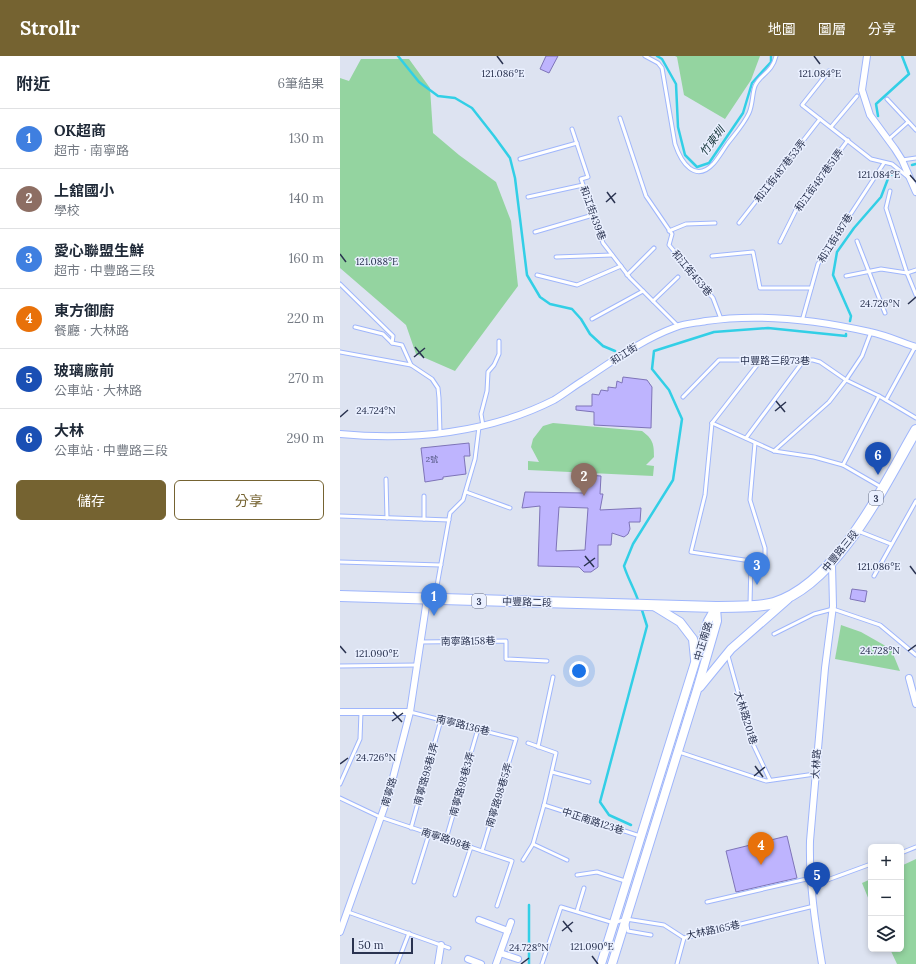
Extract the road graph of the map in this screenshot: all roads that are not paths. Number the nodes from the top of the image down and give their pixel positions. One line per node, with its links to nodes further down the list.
1 (645, 56): 2 (lane)
2 (776, 56)
3 (867, 56): 14 (street)
4 (829, 71): 8 (lane)
5 (858, 96): 10 (lane)
6 (887, 99): 9 (lane)
7 (620, 118): 28 (lane, 和江街453巷)
8 (820, 119): 10 (lane); 26 (lane, 和江街487巷53弄)
9 (908, 122): 12 (lane); 14 (lane)
10 (831, 127): 13 (lane)
11 (572, 128): 15 (lane, 和江街439巷)
12 (916, 130)
13 (848, 140): 19 (lane); 30 (lane, 和江街487巷51弄)
14 (888, 140): 18 (street)
15 (577, 143): 17 (lane); 21 (lane, 和江街439巷)
16 (916, 158): 18 (lane)
17 (520, 159)
18 (902, 160): 20 (street)
19 (884, 162): 20 (lane); 45 (lane, 和江街487巷)
20 (909, 178): 23 (street)
21 (583, 185): 24 (lane); 25 (lane, 和江街439巷)
22 (890, 191): 39 (lane)
23 (916, 192)
24 (528, 197)
25 (593, 215): 29 (lane); 33 (lane, 和江街439巷)
26 (739, 222)
27 (715, 224): 28 (lane)
28 (669, 230): 51 (lane, 和江街453巷)
29 (535, 232)
30 (780, 242)
31 (857, 242): 38 (lane)
32 (654, 248): 41 (lane)
33 (612, 255): 35 (lane); 36 (lane, 和江街439巷)
34 (712, 256): 45 (lane)
35 (556, 257)
36 (620, 266): 40 (lane); 41 (lane, 和江街439巷)
37 (916, 270): 39 (lane)
38 (868, 271): 39 (lane); 42 (lane); 49 (lane)
39 (907, 272): 47 (lane)
40 (537, 275)
41 (627, 275): 46 (lane, 和江街439巷)
42 (846, 276)
43 (678, 277): 48 (lane)
44 (340, 284): 57 (lane)
45 (811, 288): 52 (lane, 和江街487巷)
46 (643, 291): 48 (lane, 和江街439巷); 50 (lane)
47 (916, 295)
48 (653, 301): 53 (lane, 和江街439巷)
49 (885, 313)
50 (592, 319)
51 (720, 319): 52 (street, 和江街); 53 (street, 和江街)
52 (802, 321): 55 (street, 和江街)
53 (678, 326): 69 (street, 和江街)
54 (355, 328): 57 (lane)
55 (871, 332): 58 (street, 和江街); 63 (lane)
56 (499, 341): 69 (lane)
57 (392, 343): 62 (lane)
58 (916, 347): 66 (lane)
59 (340, 352): 62 (lane)
60 (761, 360): 61 (lane, 中豐路三段73巷); 65 (lane, 中豐路三段73巷); 68 (lane)
61 (804, 360): 63 (lane, 中豐路三段73巷); 73 (lane)
62 (412, 365): 71 (lane)
63 (846, 380): 64 (lane, 中豐路三段73巷); 75 (lane)
64 (879, 396): 66 (lane, 中豐路三段73巷); 76 (lane)
65 (683, 397)
66 (886, 400): 67 (lane, 中豐路三段73巷)
67 (916, 418)
68 (712, 423): 73 (lane); 89 (lane)
69 (481, 427): 71 (street, 和江街); 79 (lane)
70 (916, 430): 78 (main road, 中豐路三段 / 3)
71 (440, 433): 72 (street, 和江街)
72 (340, 434)
73 (746, 438): 74 (lane)
74 (755, 443): 75 (lane); 89 (lane)
75 (774, 451): 76 (lane)
76 (843, 465): 78 (lane)
77 (386, 479): 84 (lane)
78 (883, 488): 87 (main road, 中豐路三段 / 3)
79 (466, 492): 82 (lane); 86 (lane)
80 (424, 496): 85 (lane)
81 (916, 501): 88 (lane)
82 (510, 508)
83 (340, 516): 84 (lane)
84 (387, 518): 85 (lane)
85 (424, 519): 86 (lane)
86 (449, 520): 92 (lane)
87 (857, 530): 88 (lane); 91 (main road, 中豐路三段 / 3)
88 (891, 544): 93 (lane)
89 (751, 561): 98 (lane)
90 (340, 562): 92 (lane)
91 (832, 564): 94 (main road, 中豐路三段 / 3); 100 (street, 大林路)
92 (441, 565): 96 (lane)
93 (874, 576)
94 (792, 595): 98 (main road, 中豐路三段 / 3); 103 (street)
95 (340, 596): 96 (main road, 中豐路二段 / 3)
96 (430, 599): 97 (main road, 中豐路二段 / 3); 102 (street, 南寧路)
97 (654, 605): 99 (main road, 3); 106 (street)
98 (750, 606): 99 (main road, 中豐路三段 / 3)
99 (716, 607): 106 (street, 中正南路); 111 (street, 中正南路)
100 (833, 609): 101 (lane); 104 (lane); 123 (street, 大林路)
101 (774, 634)
102 (420, 642): 105 (lane, 南寧路158巷); 107 (street, 南寧路)
103 (727, 654): 111 (street); 124 (lane, 大林路201巷)
104 (916, 655)
105 (547, 661)
106 (696, 664): 132 (street, 中正南路)
107 (417, 665): 108 (lane); 115 (street, 南寧路)
108 (340, 666)
109 (553, 677): 120 (lane)
110 (909, 678): 112 (street)
111 (697, 690): 121 (street, 中正南路)
112 (916, 704)
113 (340, 712): 114 (street)
114 (361, 712): 115 (street); 126 (lane)
115 (410, 712): 116 (lane, 南寧路136巷); 129 (street, 南寧路)
116 (441, 720): 117 (lane, 南寧路136巷); 130 (lane, 南寧路98巷1弄)
117 (478, 729): 118 (lane, 南寧路136巷); 133 (lane, 南寧路98巷3弄)
118 (516, 739): 137 (lane, 南寧路98巷5弄)
119 (528, 743): 120 (lane)
120 (538, 747): 122 (lane)
121 (678, 752): 124 (lane); 154 (street, 中正南路)
122 (552, 772): 125 (lane); 128 (lane)
123 (815, 774): 124 (lane); 143 (street, 大林路)
124 (770, 780)
125 (589, 782)
126 (340, 784)
127 (340, 798): 129 (lane, 南寧路98巷)
128 (544, 805): 132 (lane, 中正南路123巷); 134 (lane)
129 (380, 817): 130 (lane, 南寧路98巷); 152 (street, 南寧路)
130 (411, 828): 131 (lane, 南寧路98巷)
131 (429, 834): 133 (lane, 南寧路98巷); 144 (lane)
132 (641, 837): 145 (street, 中正南路)
133 (446, 839): 135 (lane, 南寧路98巷)
134 (533, 844): 139 (lane); 140 (lane)
135 (471, 847): 137 (lane, 南寧路98巷); 148 (lane)
136 (916, 847): 138 (lane)
137 (482, 851): 150 (lane, 南寧路98巷)
138 (904, 852)
139 (523, 860)
140 (567, 860)
141 (868, 865): 146 (lane)
142 (577, 875): 145 (lane)
143 (811, 878): 146 (street, 大林路); 149 (lane)
144 (414, 882)
145 (627, 882): 157 (street, 中正南路)
146 (811, 886): 151 (street, 大林路)
147 (584, 888): 153 (lane)
148 (455, 895)
149 (708, 902)
150 (497, 906)
151 (814, 906): 162 (lane, 大林路165巷); 176 (street, 大林路)
152 (348, 912): 159 (street, 南寧路); 160 (lane)
153 (577, 912): 157 (lane); 172 (lane)
154 (626, 919): 157 (lane, 大林路165巷); 161 (lane); 162 (lane, 大林路165巷); 174 (street, 中正南路)
155 (479, 920): 158 (street)
156 (511, 922): 158 (street)
157 (614, 923): 173 (street, 中正南路)
158 (508, 931): 165 (street)
159 (340, 932)
160 (409, 933): 163 (lane); 168 (lane)
161 (651, 935)
162 (684, 938): 175 (lane)
163 (441, 945): 164 (lane); 169 (street)
164 (450, 948)
165 (500, 953): 167 (street); 171 (street)
166 (468, 959): 170 (street)
167 (518, 959)
168 (397, 964)
169 (438, 964)
170 (481, 964)
171 (496, 964)
172 (542, 964)
173 (601, 964)
174 (612, 964)
175 (677, 964)
176 (822, 964)

